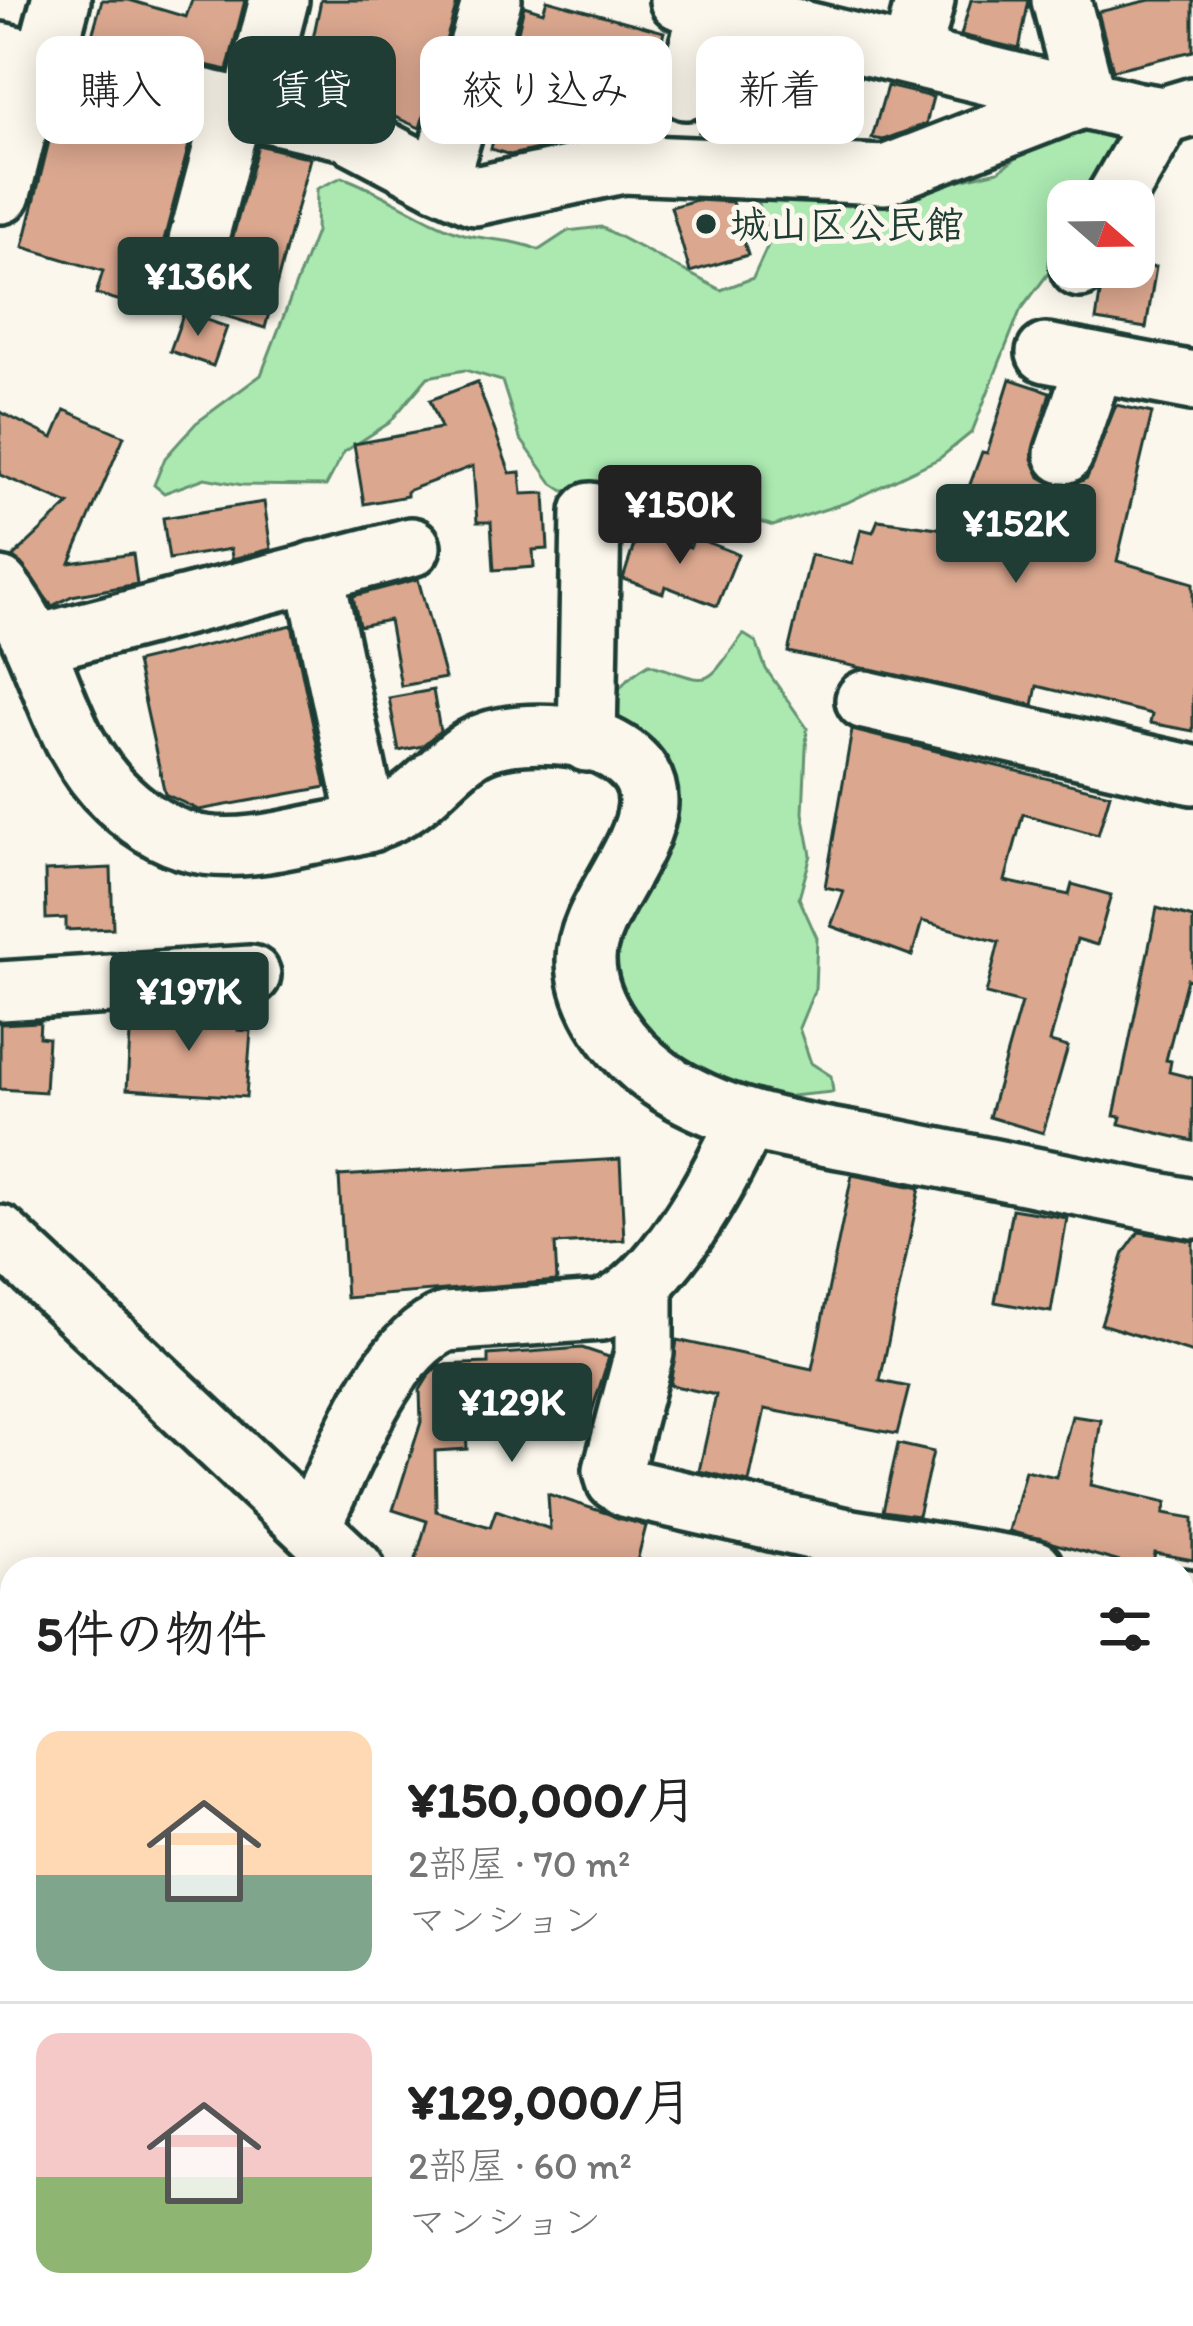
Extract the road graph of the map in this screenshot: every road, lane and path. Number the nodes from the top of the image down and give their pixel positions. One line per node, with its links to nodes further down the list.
1 (61, 0): 9 (street)
2 (279, 0): 7 (street)
3 (492, 0): 16 (street)
4 (926, 0): 8 (street)
5 (1061, 0): 11 (street)
6 (700, 3): 8 (street); 10 (street)
7 (267, 36)
8 (911, 56): 11 (street)
9 (26, 59): 12 (street); 18 (street)
10 (686, 90)
11 (1086, 97): 13 (street); 16 (street)
12 (228, 108)
13 (1178, 112): 17 (street)
14 (231, 144): 19 (street)
15 (371, 144): 16 (street)
16 (439, 180)
17 (1129, 180)
18 (1, 194)
19 (198, 241)
20 (1193, 381): 21 (street)
21 (1064, 454)
22 (591, 512): 28 (street)
23 (411, 547): 24 (street)
24 (314, 571): 26 (street); 30 (street)
25 (0, 587): 26 (street)
26 (37, 644): 30 (street)
27 (865, 700): 29 (street)
28 (587, 742): 30 (street); 33 (street)
29 (1193, 775)
30 (368, 823)
31 (251, 975): 32 (street)
32 (0, 991)
33 (747, 1120): 34 (street); 36 (street)
34 (1193, 1209)
35 (0, 1235): 37 (street)
36 (644, 1285): 37 (street); 39 (street)
37 (311, 1526): 38 (street)
38 (343, 1557)
39 (961, 1557)

